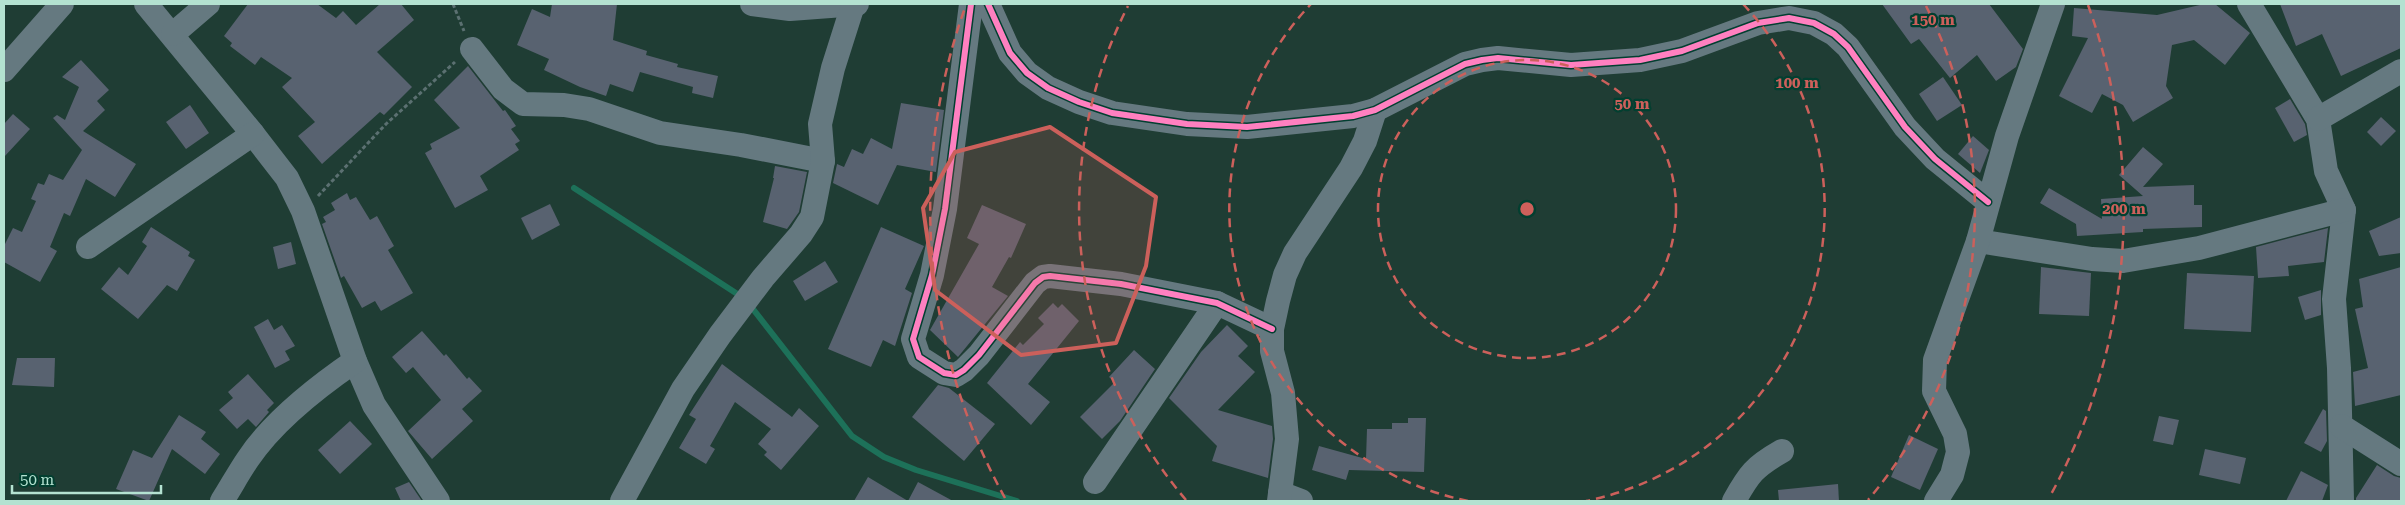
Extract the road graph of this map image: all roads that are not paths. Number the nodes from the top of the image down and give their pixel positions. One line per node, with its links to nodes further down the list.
1 (62, 4): 12 (street)
2 (146, 4): 10 (street)
3 (208, 4): 10 (street)
4 (752, 4): 5 (street)
5 (855, 4): 17 (street)
6 (971, 4): 22 (street)
7 (988, 4): 14 (street)
8 (2053, 4): 18 (street)
9 (2249, 4): 15 (street)
10 (173, 34): 16 (street)
11 (472, 49): 17 (street)
12 (4, 70)
13 (2401, 71): 15 (street)
14 (1375, 110): 18 (street); 23 (street)
15 (2318, 119): 19 (street)
16 (253, 134): 21 (street); 24 (street)
17 (823, 161): 32 (street)
18 (1988, 202): 20 (street)
19 (2344, 210): 20 (street); 25 (street)
20 (1978, 241): 34 (street)
21 (88, 247)
22 (1217, 303): 23 (street); 28 (street)
23 (1272, 329): 29 (street)
24 (356, 361): 30 (street); 31 (street)
25 (2341, 426): 27 (street); 35 (street)
26 (1782, 451): 33 (street)
27 (2401, 464)
28 (1095, 482)
29 (1287, 498)
30 (222, 501)
31 (438, 501)
32 (622, 501)
33 (1734, 501)
34 (1936, 501)
35 (2342, 501)

